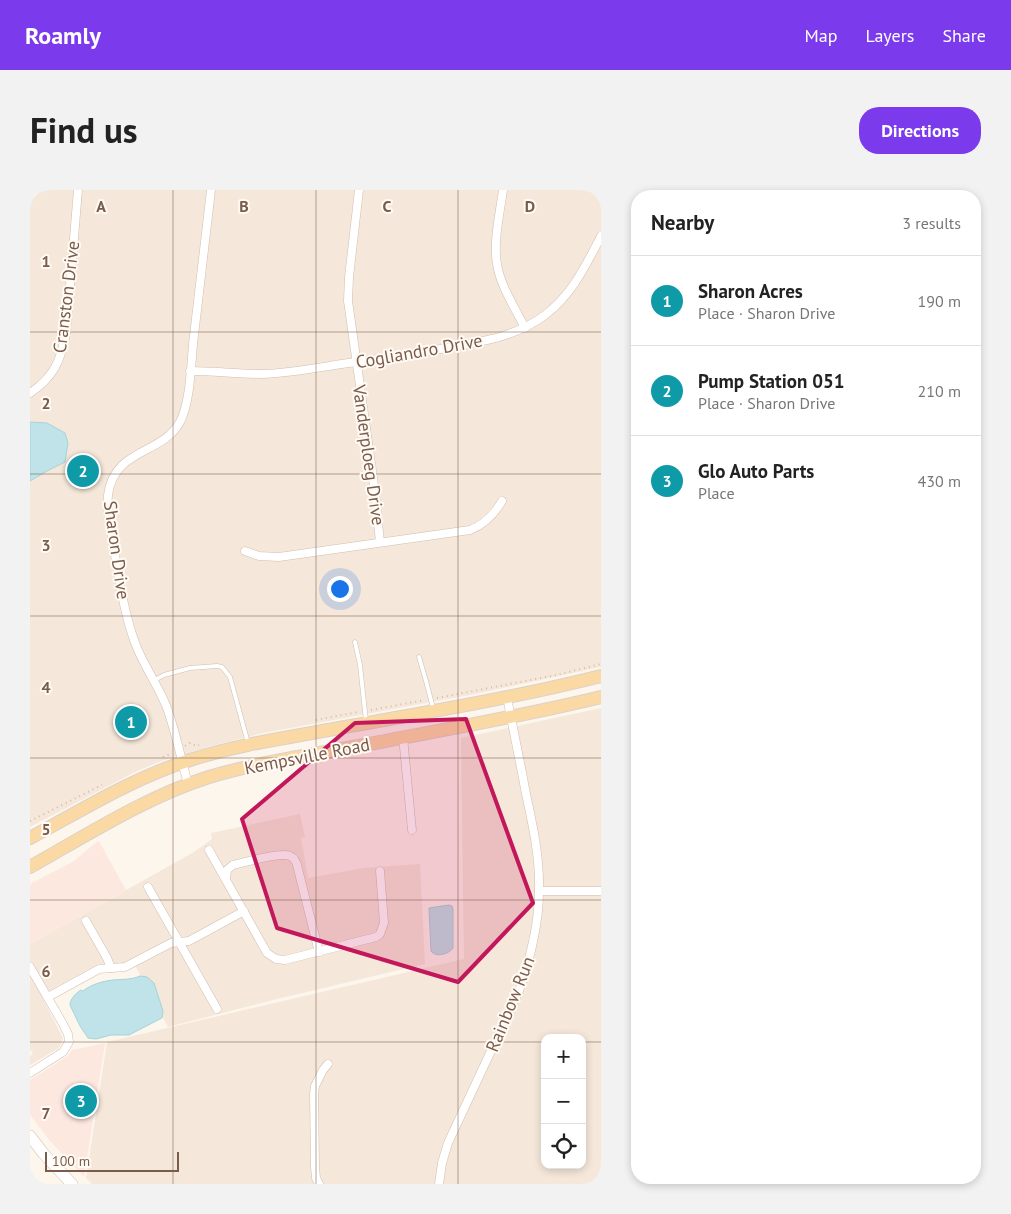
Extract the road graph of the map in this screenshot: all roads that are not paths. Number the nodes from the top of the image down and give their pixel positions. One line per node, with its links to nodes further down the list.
1 (78, 190): 9 (street, Cranston Drive)
2 (211, 190): 8 (street, Sharon Drive)
3 (359, 190): 7 (street, Vanderploeg Drive)
4 (503, 190): 6 (street)
5 (601, 236): 6 (street, Cogliandro Drive)
6 (525, 328): 7 (street, Cogliandro Drive)
7 (356, 362): 8 (street, Cogliandro Drive); 11 (street, Vanderploeg Drive)
8 (190, 371): 16 (street, Sharon Drive)
9 (30, 393)
10 (502, 501): 11 (street)
11 (380, 542): 12 (street)
12 (245, 551)
13 (355, 642): 21 (lane)
14 (419, 657): 19 (lane)
15 (601, 676): 17 (main road, Kempsville Road)
16 (153, 681): 23 (lane); 24 (street, Sharon Drive)
17 (507, 697): 19 (main road, Kempsville Road); 20 (street, Rainbow Run)
18 (601, 697): 20 (main road, Kempsville Road)
19 (433, 711): 21 (main road, Kempsville Road)
20 (511, 717): 22 (main road, Kempsville Road); 34 (street, Rainbow Run)
21 (366, 723): 23 (main road, Kempsville Road)
22 (403, 737): 25 (main road, Kempsville Road); 26 (street)
23 (249, 745): 24 (main road, Kempsville Road)
24 (182, 763): 25 (street, Sharon Drive); 27 (main road, Kempsville Road)
25 (188, 784): 29 (main road, Kempsville Road)
26 (412, 830)
27 (30, 838)
28 (210, 850): 31 (street)
29 (30, 867)
30 (380, 871): 38 (street)
31 (226, 879): 35 (street); 38 (street)
32 (148, 887): 37 (street)
33 (601, 890): 34 (street)
34 (540, 891): 48 (street, Rainbow Run)
35 (244, 911): 37 (street); 38 (street)
36 (86, 921): 40 (street)
37 (179, 942): 40 (street); 42 (street)
38 (319, 952)
39 (30, 967): 41 (street)
40 (111, 968): 41 (street)
41 (48, 997): 44 (street)
42 (217, 1009)
43 (328, 1064): 47 (street)
44 (30, 1073)
45 (30, 1136): 46 (main road)
46 (72, 1184)
47 (319, 1184)
48 (439, 1184)

